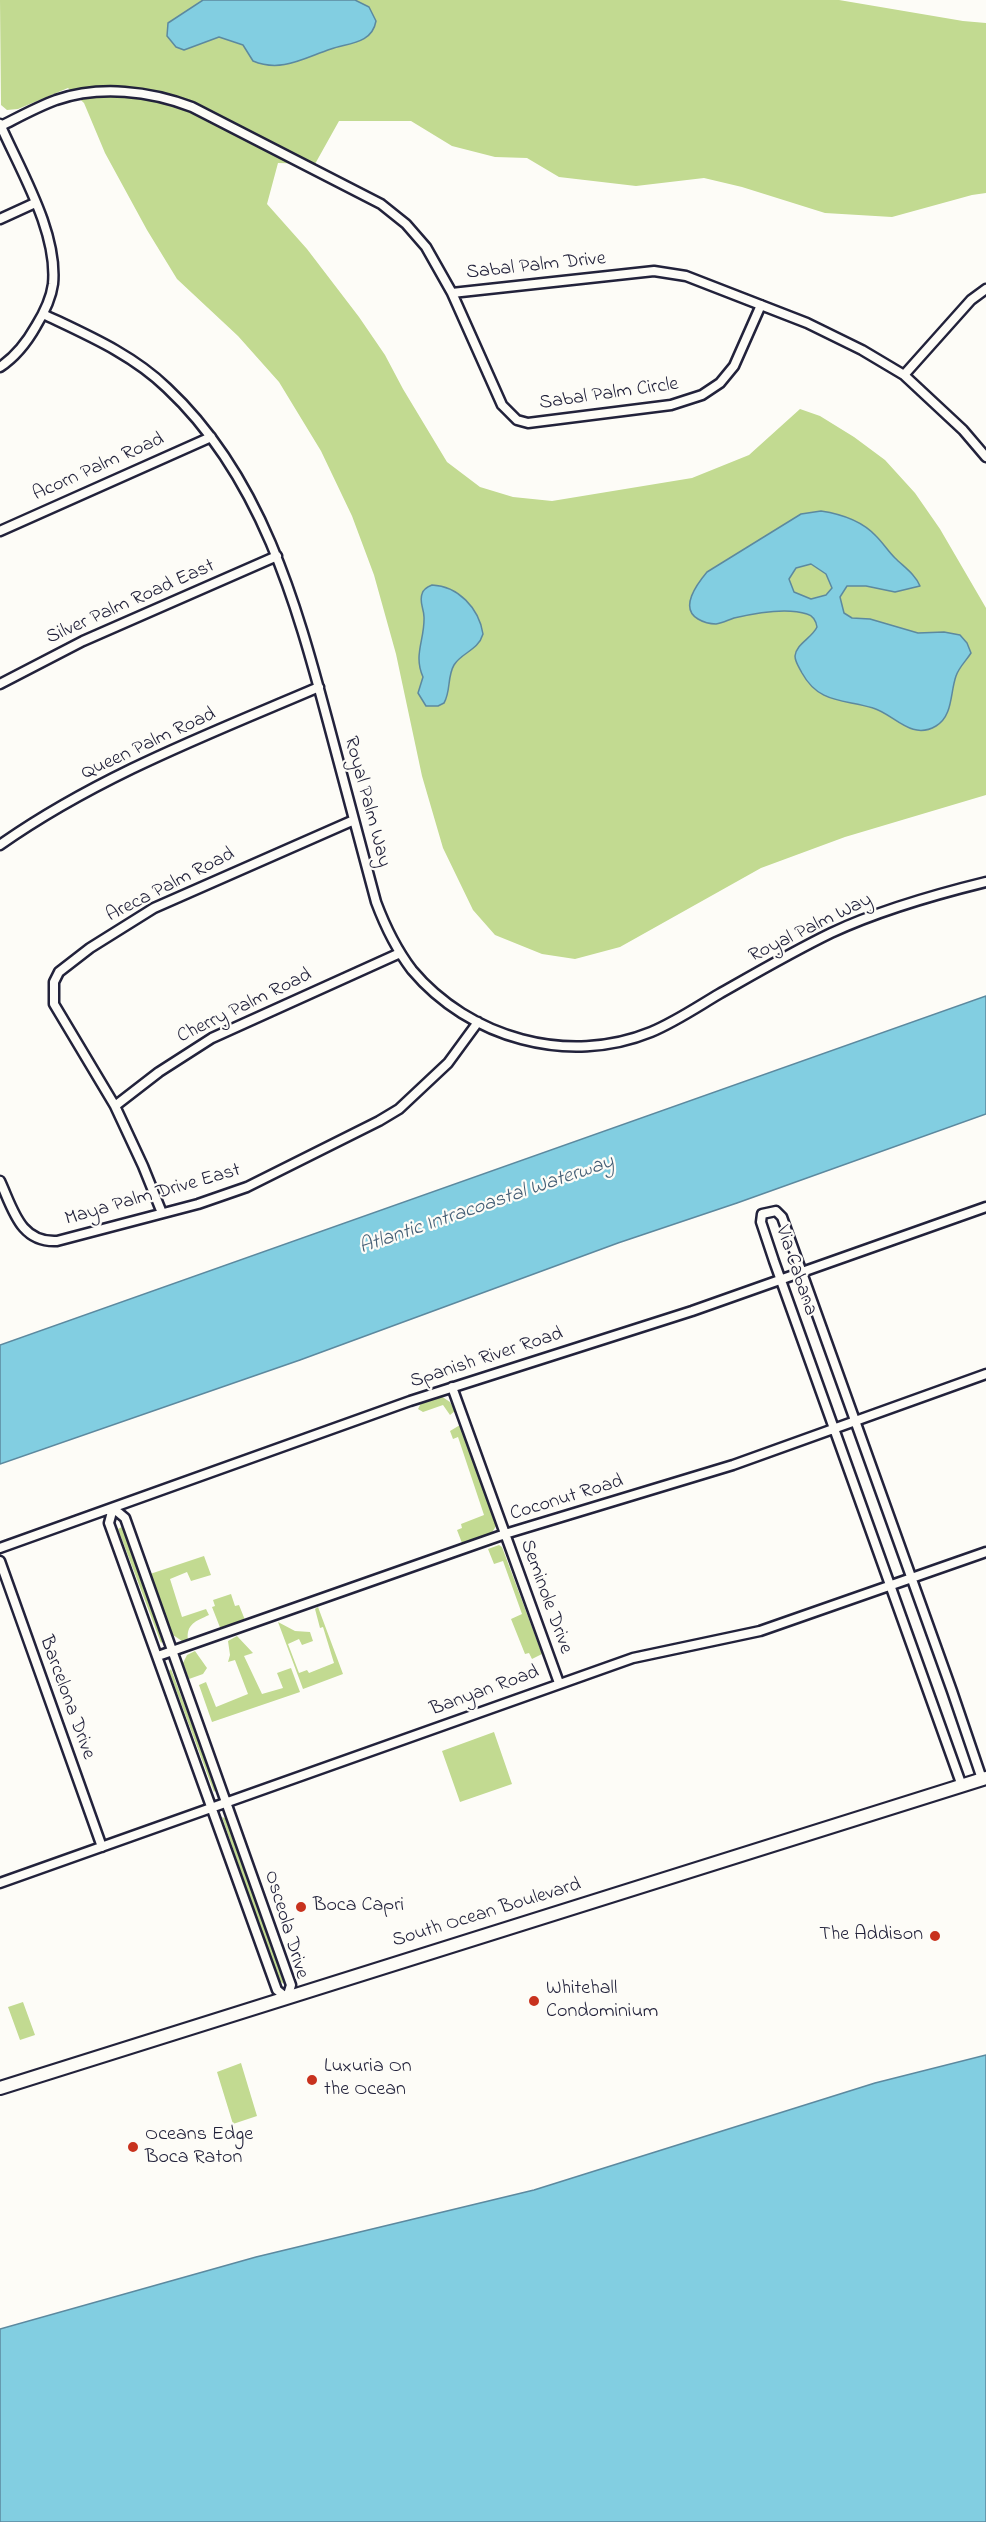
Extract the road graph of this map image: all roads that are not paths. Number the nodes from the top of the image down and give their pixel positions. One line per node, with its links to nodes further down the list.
1 (0, 125): 2 (street); 5 (street, Sabal Palm Drive)
2 (35, 203): 3 (street); 7 (street)
3 (0, 219)
4 (986, 289): 9 (street)
5 (452, 293): 6 (street, Sabal Palm Drive); 6 (street, Sabal Palm Circle)
6 (760, 305): 9 (street, Sabal Palm Drive)
7 (43, 314): 8 (street); 10 (street, Royal Palm Way)
8 (0, 367)
9 (904, 375): 11 (street, Sabal Palm Drive)
10 (211, 437): 12 (street, Acorn Palm Road); 13 (street, Royal Palm Way)
11 (986, 457)
12 (0, 531)
13 (277, 555): 14 (street, Silver Palm Road East); 15 (street, Royal Palm Way)
14 (0, 684)
15 (319, 687): 16 (street, Royal Palm Way); 17 (street, Queen Palm Road)
16 (354, 820): 19 (street, Royal Palm Way); 21 (street, Areca Palm Road)
17 (0, 846)
18 (986, 882): 20 (street, Royal Palm Way)
19 (400, 953): 20 (street, Royal Palm Way); 21 (street, Cherry Palm Road)
20 (478, 1022): 24 (street, Maya Palm Drive East)
21 (115, 1106): 24 (street, Areca Palm Road)
22 (0, 1181): 24 (street, Maya Palm Drive East)
23 (986, 1207): 25 (street, Spanish River Road)
24 (162, 1213)
25 (802, 1274): 26 (street, Spanish River Road); 26 (street, Via Cabana); 29 (street, Via Cabana)
26 (781, 1281): 28 (street, Spanish River Road); 30 (street, Via Cabana)
27 (986, 1374): 29 (street, Coconut Road)
28 (452, 1387): 31 (street, Spanish River Road); 32 (street, Seminole Drive)
29 (855, 1421): 30 (street, Coconut Road); 36 (street, Via Cabana)
30 (834, 1429): 32 (street, Coconut Road); 37 (street, Via Cabana)
31 (113, 1508): 33 (street, Spanish River Road); 38 (street, Osceola Drive); 39 (street, Osceola Drive)
32 (505, 1534): 38 (street, Coconut Road); 40 (street, Seminole Drive)
33 (0, 1548)
34 (986, 1552): 36 (street, Banyan Road)
35 (0, 1561): 45 (street, Barcelona Drive)
36 (912, 1579): 37 (street, Banyan Road); 41 (street, Via Cabana)
37 (891, 1586): 40 (street, Banyan Road); 42 (street, Via Cabana)
38 (172, 1652): 39 (street, Coconut Road); 43 (street, Osceola Drive)
39 (158, 1656): 44 (street, Osceola Drive)
40 (559, 1683): 43 (street, Banyan Road)
41 (984, 1779): 42 (main road, South Ocean Boulevard)
42 (962, 1786): 47 (main road, South Ocean Boulevard)
43 (226, 1802): 44 (street, Banyan Road); 47 (street, Osceola Drive)
44 (212, 1807): 45 (street, Banyan Road); 47 (street, Osceola Drive)
45 (102, 1847): 46 (street, Banyan Road)
46 (0, 1883)
47 (287, 1998): 48 (main road, South Ocean Boulevard)
48 (0, 2088)

